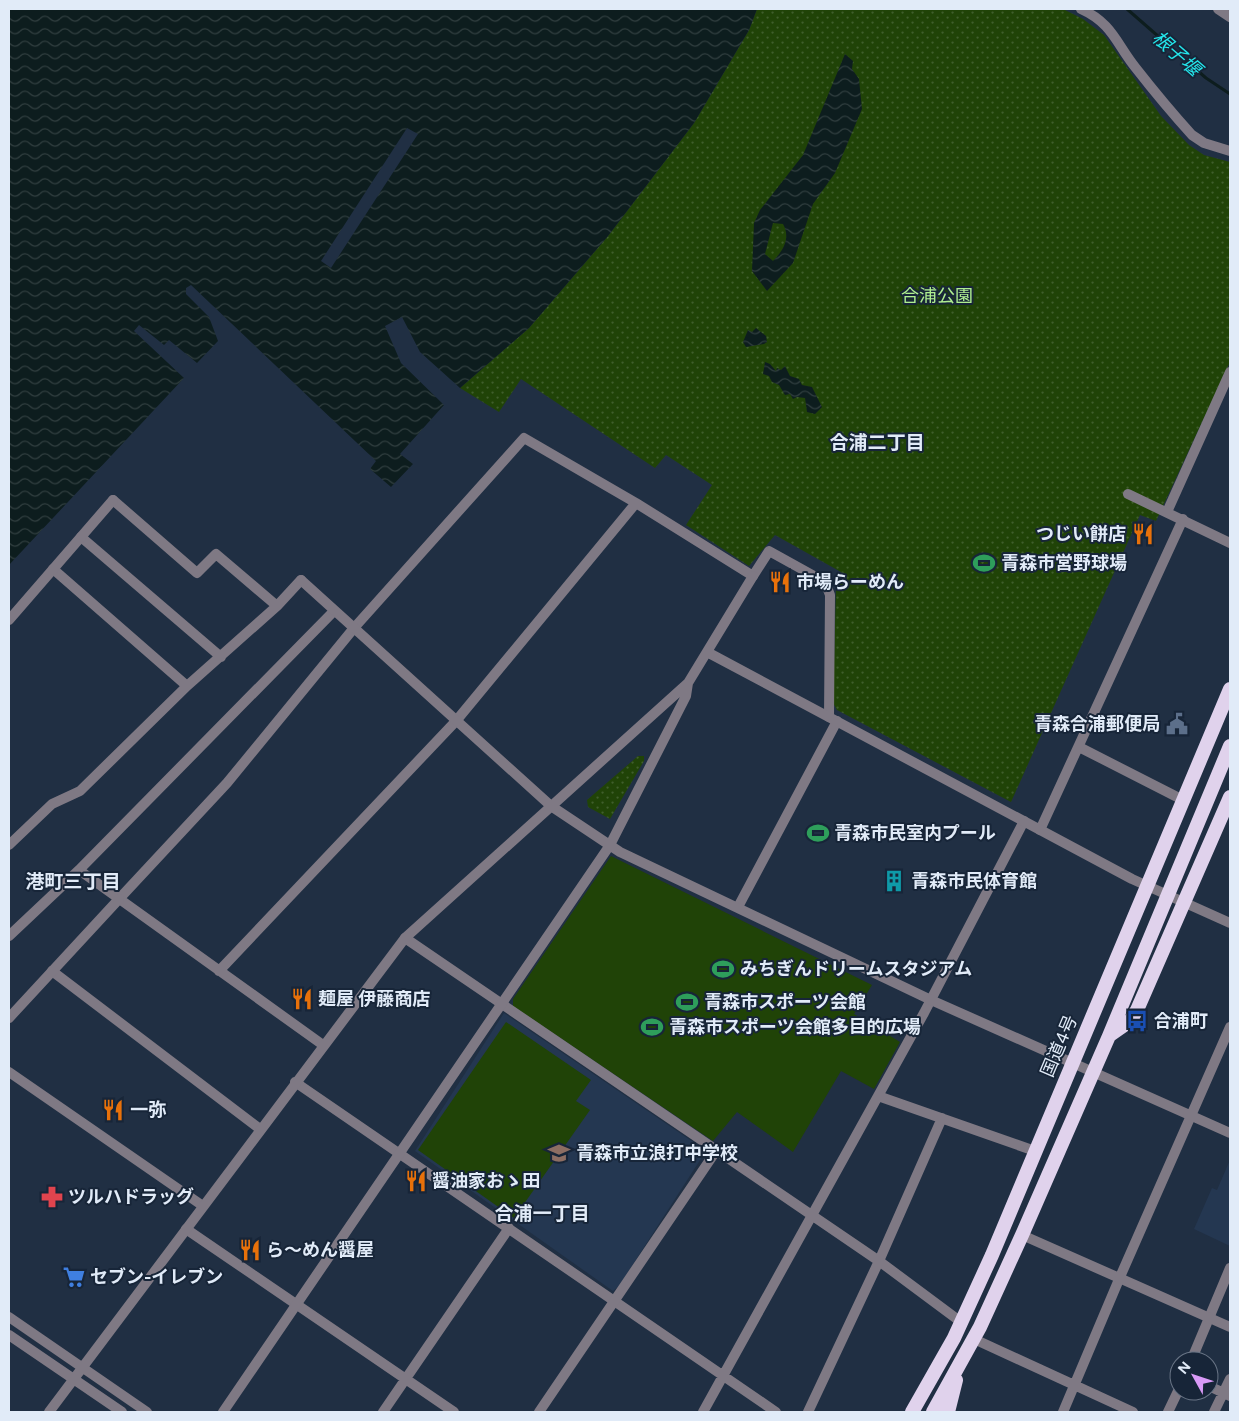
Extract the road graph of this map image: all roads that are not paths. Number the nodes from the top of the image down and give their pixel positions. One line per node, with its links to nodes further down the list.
1 (1082, 9): 4 (street)
2 (1218, 9): 3 (street)
3 (1230, 17)
4 (1230, 151)
5 (1230, 372): 8 (street)
6 (1128, 494): 8 (street)
7 (636, 503): 13 (street); 17 (street); 24 (street)
8 (1167, 512): 9 (street)
9 (1183, 520): 11 (street); 26 (street)
10 (81, 537): 12 (street); 14 (street); 19 (street)
11 (1230, 543)
12 (53, 569): 16 (street); 21 (street)
13 (753, 576): 18 (street); 23 (street)
14 (277, 606): 15 (street); 19 (street)
15 (334, 611): 17 (street); 34 (street)
16 (9, 620)
17 (354, 628): 24 (street); 37 (street)
18 (707, 652): 20 (street); 23 (street)
19 (220, 657): 21 (street)
20 (688, 683): 29 (street); 33 (street)
21 (187, 686): 32 (street)
22 (1230, 689): 28 (highway, 国道4号)
23 (833, 719): 30 (street); 39 (street)
24 (456, 721): 29 (street); 44 (street)
25 (1230, 746): 36 (highway)
26 (1079, 747): 28 (street); 31 (street)
27 (1230, 797): 38 (highway)
28 (1182, 800): 35 (highway, 国道4号)
29 (551, 806): 33 (street); 42 (street)
30 (1024, 821): 31 (street); 45 (street)
31 (1040, 830): 35 (street)
32 (9, 844)
33 (610, 845): 39 (street); 46 (street)
34 (79, 870): 37 (street); 41 (street)
35 (1147, 886): 36 (street); 51 (highway, 国道4号)
36 (1167, 896): 38 (street); 49 (highway)
37 (119, 899): 43 (street); 44 (street)
38 (1184, 903): 40 (street); 49 (highway)
39 (738, 908): 45 (street)
40 (1230, 923)
41 (9, 936)
42 (404, 938): 46 (street); 50 (street)
43 (52, 970): 47 (street); 58 (street)
44 (219, 970): 50 (street)
45 (931, 1000): 51 (street); 55 (street)
46 (501, 1004): 60 (street); 62 (street)
47 (9, 1018)
48 (1230, 1028): 56 (street)
49 (1110, 1036): 53 (highway)
50 (323, 1045): 54 (street)
51 (1072, 1064): 53 (street); 61 (highway, 国道4号)
52 (9, 1072): 63 (street)
53 (1093, 1073): 56 (street); 67 (highway)
54 (295, 1082): 58 (street); 62 (street)
55 (878, 1096): 57 (street); 64 (street)
56 (1192, 1116): 59 (street); 70 (street)
57 (942, 1118): 61 (street); 68 (street)
58 (260, 1129): 63 (street)
59 (1230, 1133)
60 (716, 1151): 64 (street); 71 (street)
61 (1035, 1151): 75 (highway, 国道4号)
62 (399, 1154): 65 (street); 72 (street)
63 (203, 1206): 66 (street)
64 (812, 1216): 68 (street); 82 (street)
65 (509, 1228): 71 (street); 83 (street)
66 (186, 1229): 72 (street); 81 (street)
67 (1022, 1235): 70 (street); 78 (highway)
68 (879, 1261): 75 (street); 97 (street)
69 (1230, 1268): 74 (street)
70 (1120, 1277): 74 (street); 86 (street)
71 (614, 1301): 82 (street); 94 (street)
72 (296, 1304): 83 (street); 91 (street)
73 (9, 1317): 81 (street)
74 (1210, 1317): 76 (street); 79 (street)
75 (962, 1322): 98 (highway, 国道4号)
76 (1230, 1327)
77 (9, 1335): 85 (street)
78 (974, 1339): 80 (highway); 86 (street)
79 (1195, 1351)
80 (960, 1364): 99 (highway); 100 (highway)
81 (81, 1368): 85 (street); 90 (street)
82 (723, 1377): 95 (street); 96 (street)
83 (406, 1379): 92 (street); 93 (street)
84 (1230, 1379): 87 (street)
85 (73, 1380): 88 (street); 89 (street)
86 (1074, 1385): 101 (street); 102 (street)
87 (1227, 1395): 103 (street)
88 (49, 1412)
89 (122, 1412)
90 (147, 1412)
91 (223, 1412)
92 (383, 1412)
93 (454, 1412)
94 (539, 1412)
95 (703, 1412)
96 (776, 1412)
97 (808, 1412)
98 (912, 1412)
99 (933, 1412)
100 (948, 1412)
101 (1063, 1412)
102 (1133, 1412)
103 (1214, 1412)

